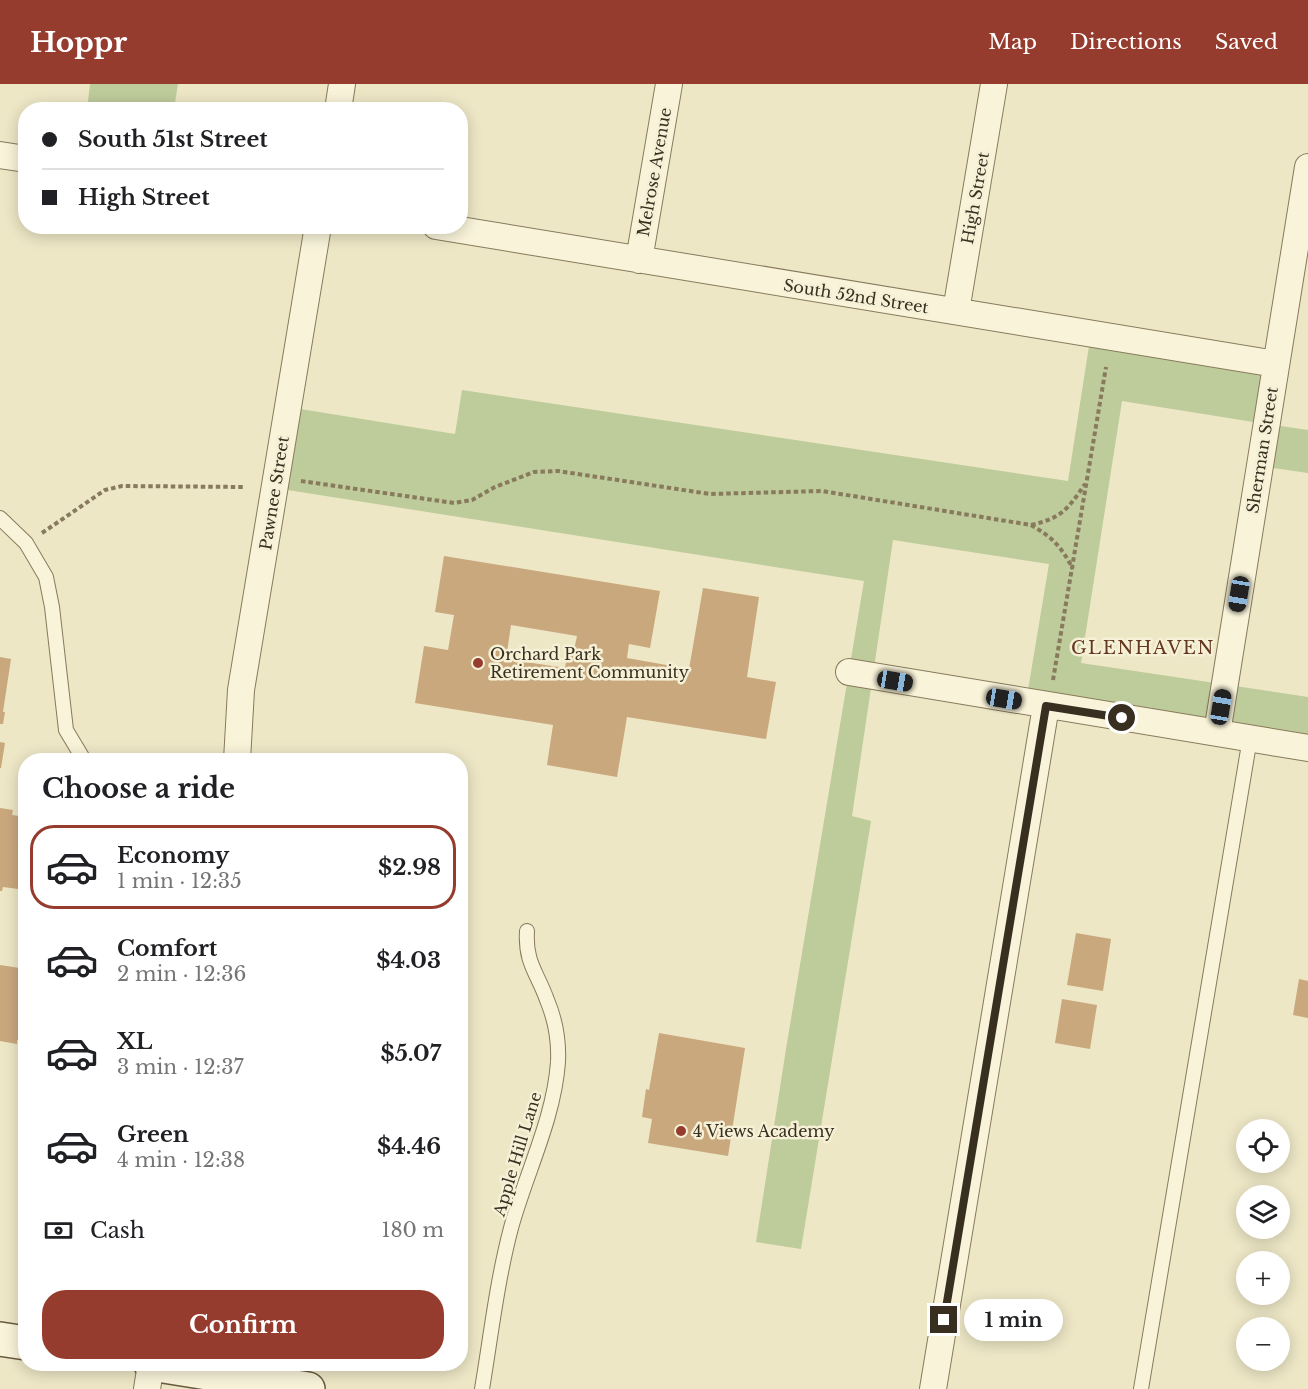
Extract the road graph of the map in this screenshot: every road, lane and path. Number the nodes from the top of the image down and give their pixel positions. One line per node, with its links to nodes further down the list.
1 (342, 84): 4 (street)
2 (669, 84): 10 (street, Melrose Avenue)
3 (994, 84): 11 (street, High Street)
4 (339, 102)
5 (0, 155): 6 (street)
6 (18, 158)
7 (1308, 167): 12 (street, Sherman Street)
8 (468, 231): 10 (street, South 52nd Street)
9 (317, 234): 14 (street, Pawnee Street)
10 (639, 260): 11 (street, South 52nd Street)
11 (956, 311): 12 (street, South 52nd Street)
12 (1276, 364): 24 (street, Sherman Street)
13 (1106, 367): 15 (path)
14 (276, 482): 18 (path); 28 (street, Pawnee Street)
15 (1087, 482): 18 (path); 20 (path)
16 (245, 487): 19 (path)
17 (0, 518): 19 (lane)
18 (1031, 525): 20 (path)
19 (26, 543): 27 (lane)
20 (1072, 569): 22 (path)
21 (849, 672): 23 (street)
22 (1053, 680)
23 (1046, 706): 24 (street); 37 (street)
24 (1217, 733): 25 (street)
25 (1250, 738): 26 (street); 38 (lane)
26 (1308, 748)
27 (80, 753)
28 (237, 753)
29 (527, 931): 36 (lane, Apple Hill Lane)
30 (0, 1339): 31 (main road)
31 (18, 1342)
32 (150, 1371): 34 (street)
33 (195, 1371): 35 (main road)
34 (147, 1389)
35 (308, 1389)
36 (482, 1389)
37 (933, 1389)
38 (1141, 1389)

